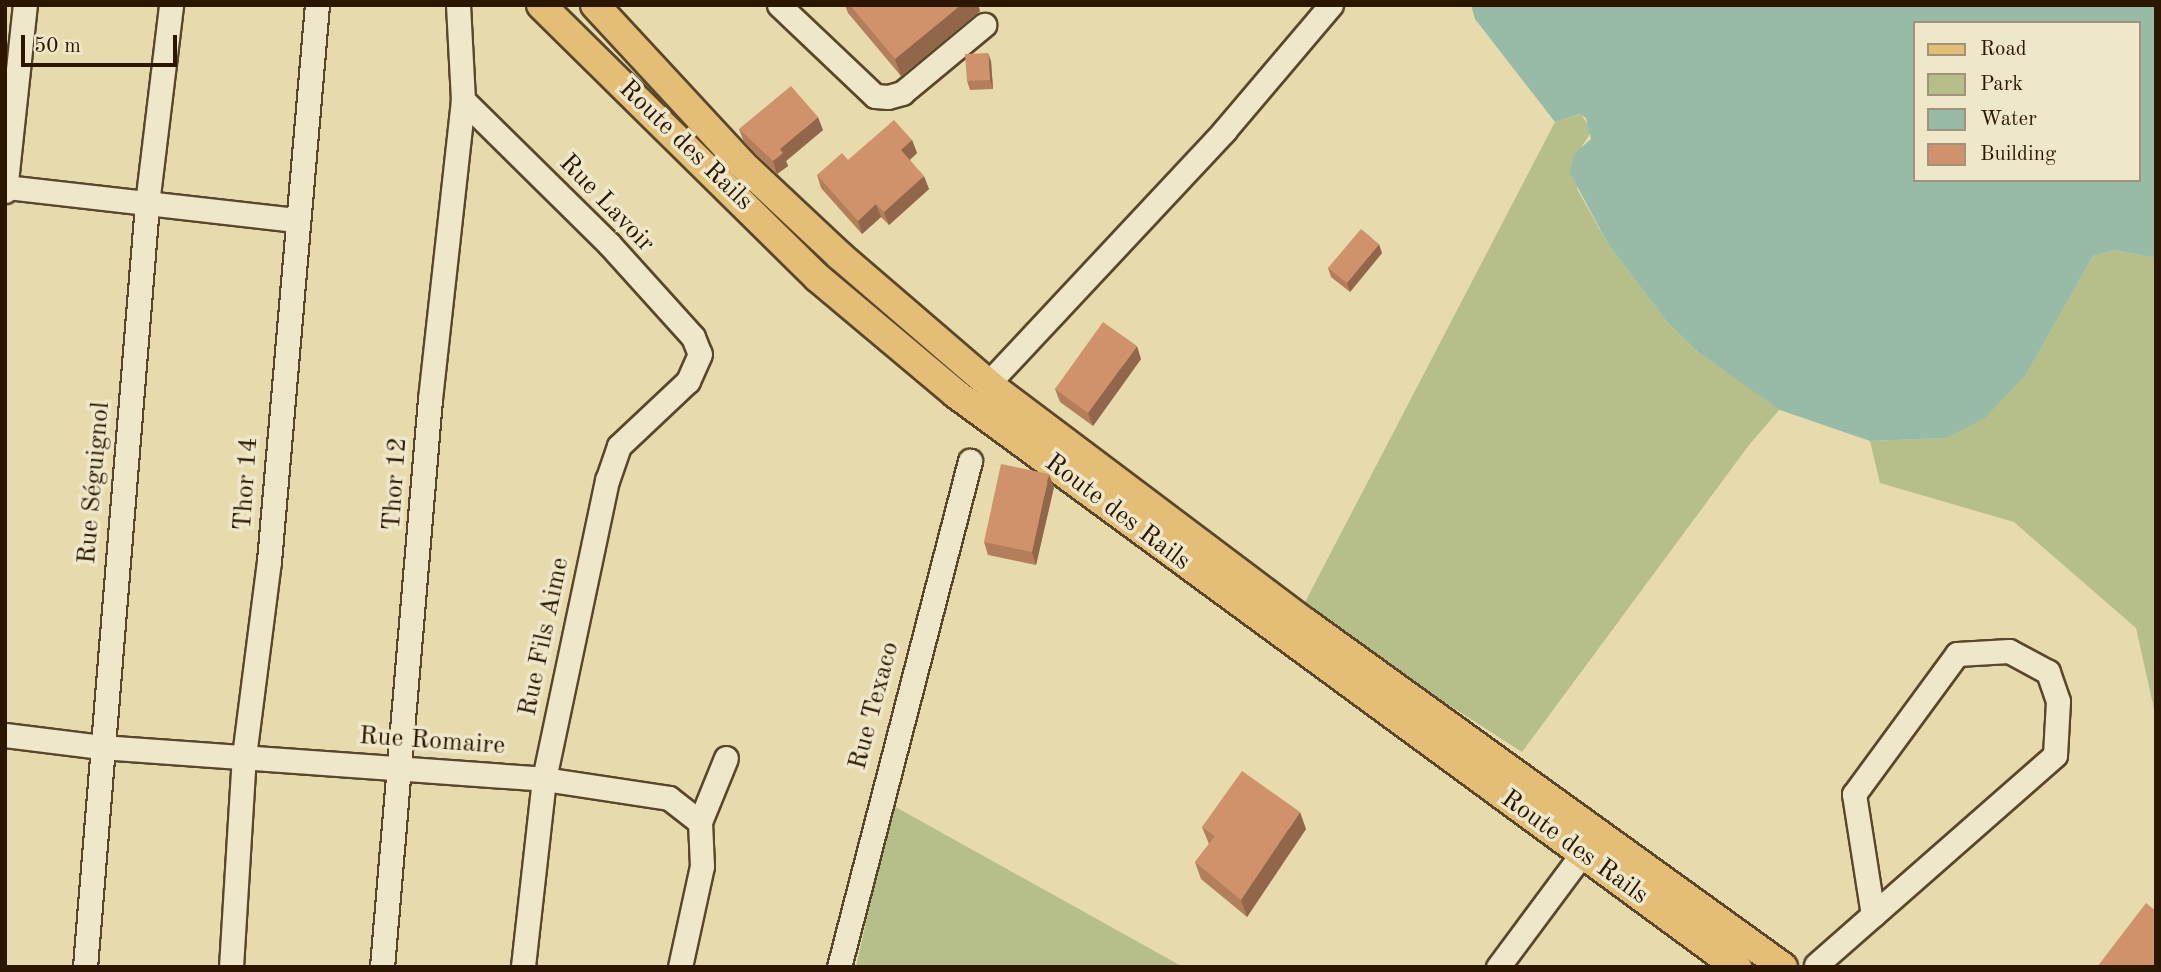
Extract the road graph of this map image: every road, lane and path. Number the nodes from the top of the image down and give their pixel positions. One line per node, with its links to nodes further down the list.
1 (25, 5): 11 (street)
2 (171, 5): 12 (street, Rue Séguignol)
3 (317, 5): 13 (street, Thor 14)
4 (458, 5): 10 (street, Thor 12)
5 (541, 5): 24 (main road, Route des Rails)
6 (595, 5): 35 (main road, Route des Rails)
7 (779, 5): 9 (street)
8 (1331, 5): 15 (street)
9 (984, 25)
10 (463, 100): 14 (street, Rue Lavoir); 21 (street, Thor 12)
11 (5, 189): 12 (street)
12 (147, 204): 13 (street); 18 (street, Rue Séguignol)
13 (295, 220): 19 (street, Thor 14)
14 (700, 354): 22 (street, Rue Fils Aime)
15 (997, 374)
16 (970, 461): 32 (street, Rue Texaco)
17 (5, 735): 18 (street, Rue Romaire)
18 (101, 747): 19 (street, Rue Romaire); 27 (street, Rue Séguignol)
19 (244, 756): 21 (street, Rue Romaire); 28 (street, Thor 14)
20 (726, 758): 23 (street)
21 (398, 767): 22 (street, Rue Romaire); 29 (street, Thor 12)
22 (544, 779): 23 (street, Rue Romaire); 30 (street, Rue Fils Aime)
23 (700, 822): 31 (street)
24 (1582, 854): 33 (street); 34 (main road, Route des Rails)
25 (1873, 915): 25 (street); 26 (street)
26 (1816, 965)
27 (85, 967)
28 (231, 967)
29 (382, 967)
30 (523, 967)
31 (680, 967)
32 (839, 967)
33 (1498, 967)
34 (1737, 967)
35 (1783, 967)

